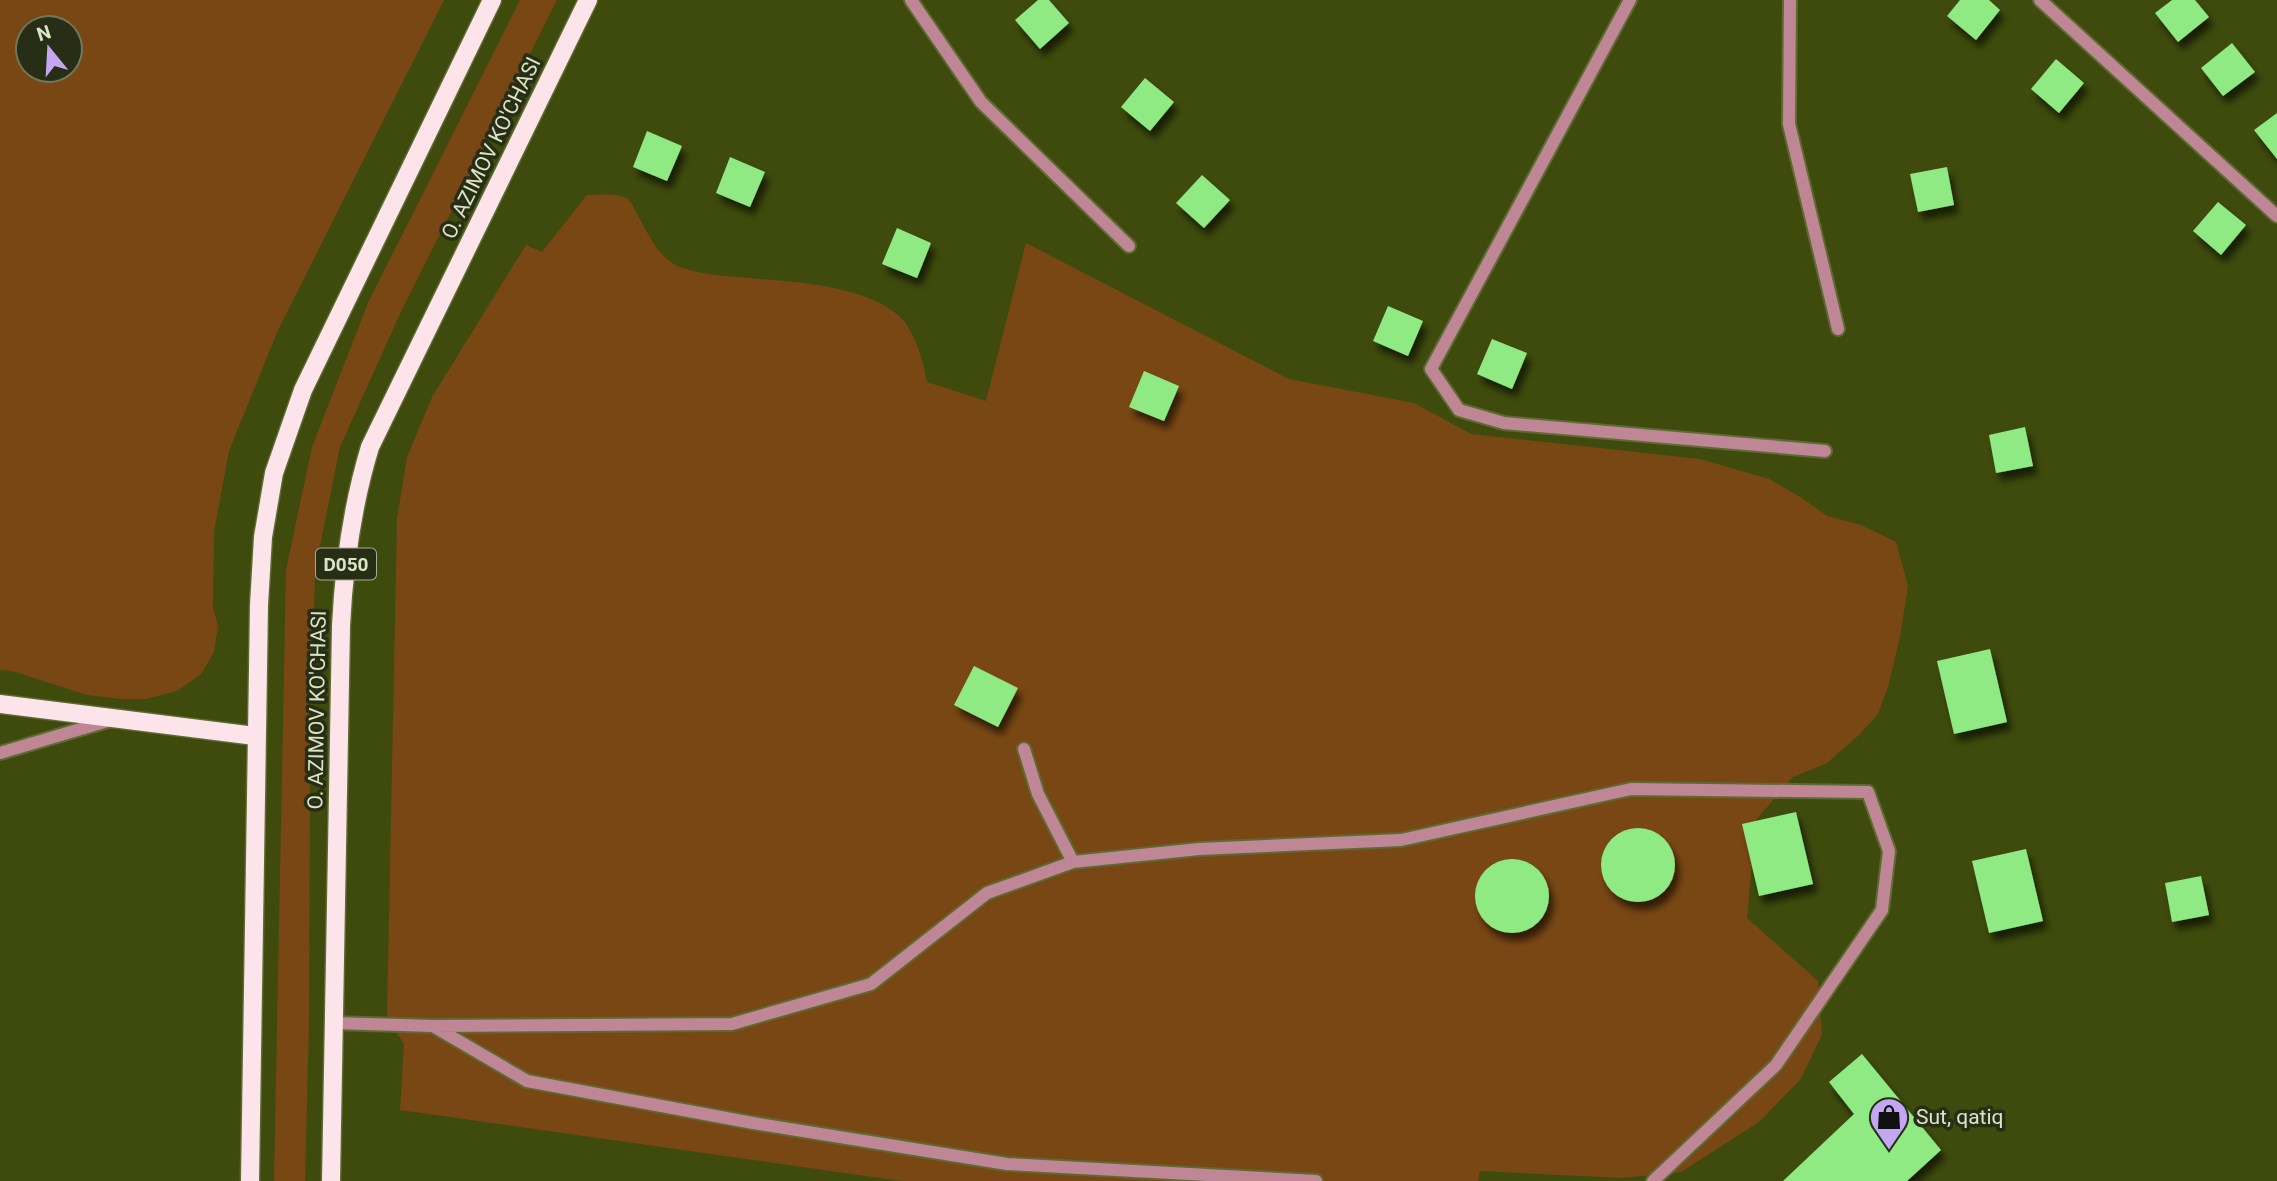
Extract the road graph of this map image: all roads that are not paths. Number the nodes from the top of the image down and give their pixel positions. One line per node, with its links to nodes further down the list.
1 (492, 0): 13 (main road)
2 (588, 0): 17 (main road, O. AZIMOV KO'CHASI / D050)
3 (911, 0): 8 (street)
4 (1630, 0): 10 (street)
5 (1790, 0): 9 (street)
6 (2040, 0): 7 (street)
7 (2277, 216)
8 (1129, 246)
9 (1838, 328)
10 (1825, 451)
11 (0, 704): 12 (main road)
12 (118, 718): 13 (main road); 15 (street)
13 (255, 736): 19 (main road)
14 (1024, 749): 16 (street)
15 (0, 753)
16 (1073, 862): 18 (street); 22 (street)
17 (334, 1023): 18 (street); 20 (main road, O. AZIMOV KO'CHASI / D050)
18 (433, 1026): 21 (street)
19 (250, 1181)
20 (331, 1181)
21 (1316, 1181)
22 (1653, 1181)

